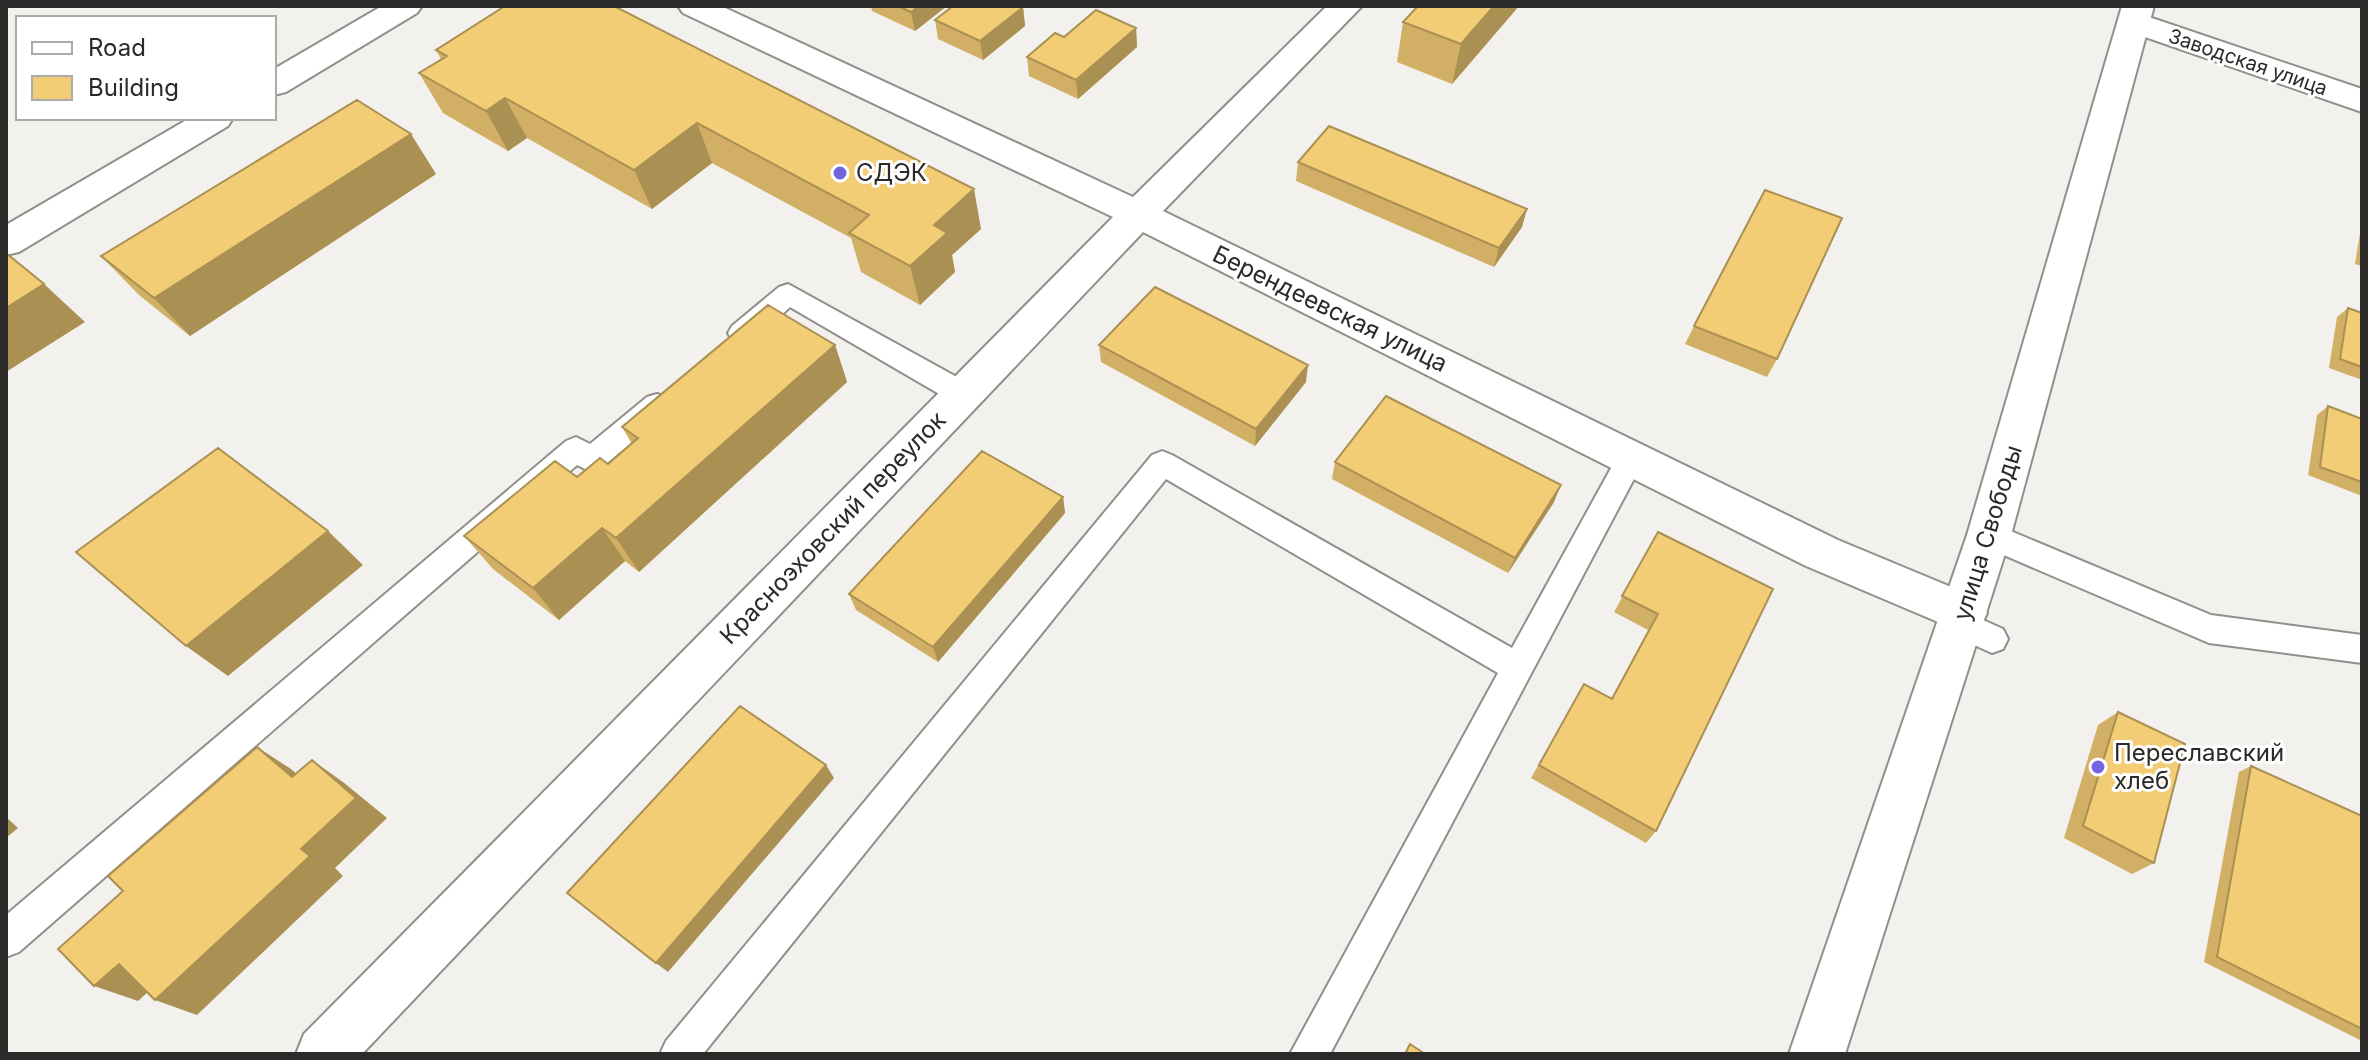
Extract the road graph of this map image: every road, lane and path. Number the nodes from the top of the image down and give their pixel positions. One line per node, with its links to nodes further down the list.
1 (406, 6): 5 (street)
2 (694, 6): 8 (street, Берендеевская улица)
3 (1346, 6): 8 (street, Красноэховский переулок)
4 (2136, 14): 6 (street, Заводская улица); 14 (street, улица Свободы)
5 (276, 83)
6 (2362, 101)
7 (213, 120): 9 (street)
8 (1138, 214): 12 (street, Красноэховский переулок); 13 (street, Берендеевская улица)
9 (6, 242)
10 (719, 352): 12 (lane)
11 (684, 382): 18 (lane)
12 (963, 394): 19 (street, Красноэховский переулок)
13 (1631, 458): 15 (street, Берендеевская улица); 17 (lane)
14 (1989, 535): 15 (street, улица Свободы); 16 (lane)
15 (1972, 626): 22 (street, улица Свободы)
16 (2362, 649)
17 (1519, 669): 20 (lane); 21 (lane)
18 (6, 939)
19 (324, 1054)
20 (679, 1054)
21 (1309, 1054)
22 (1817, 1054)

